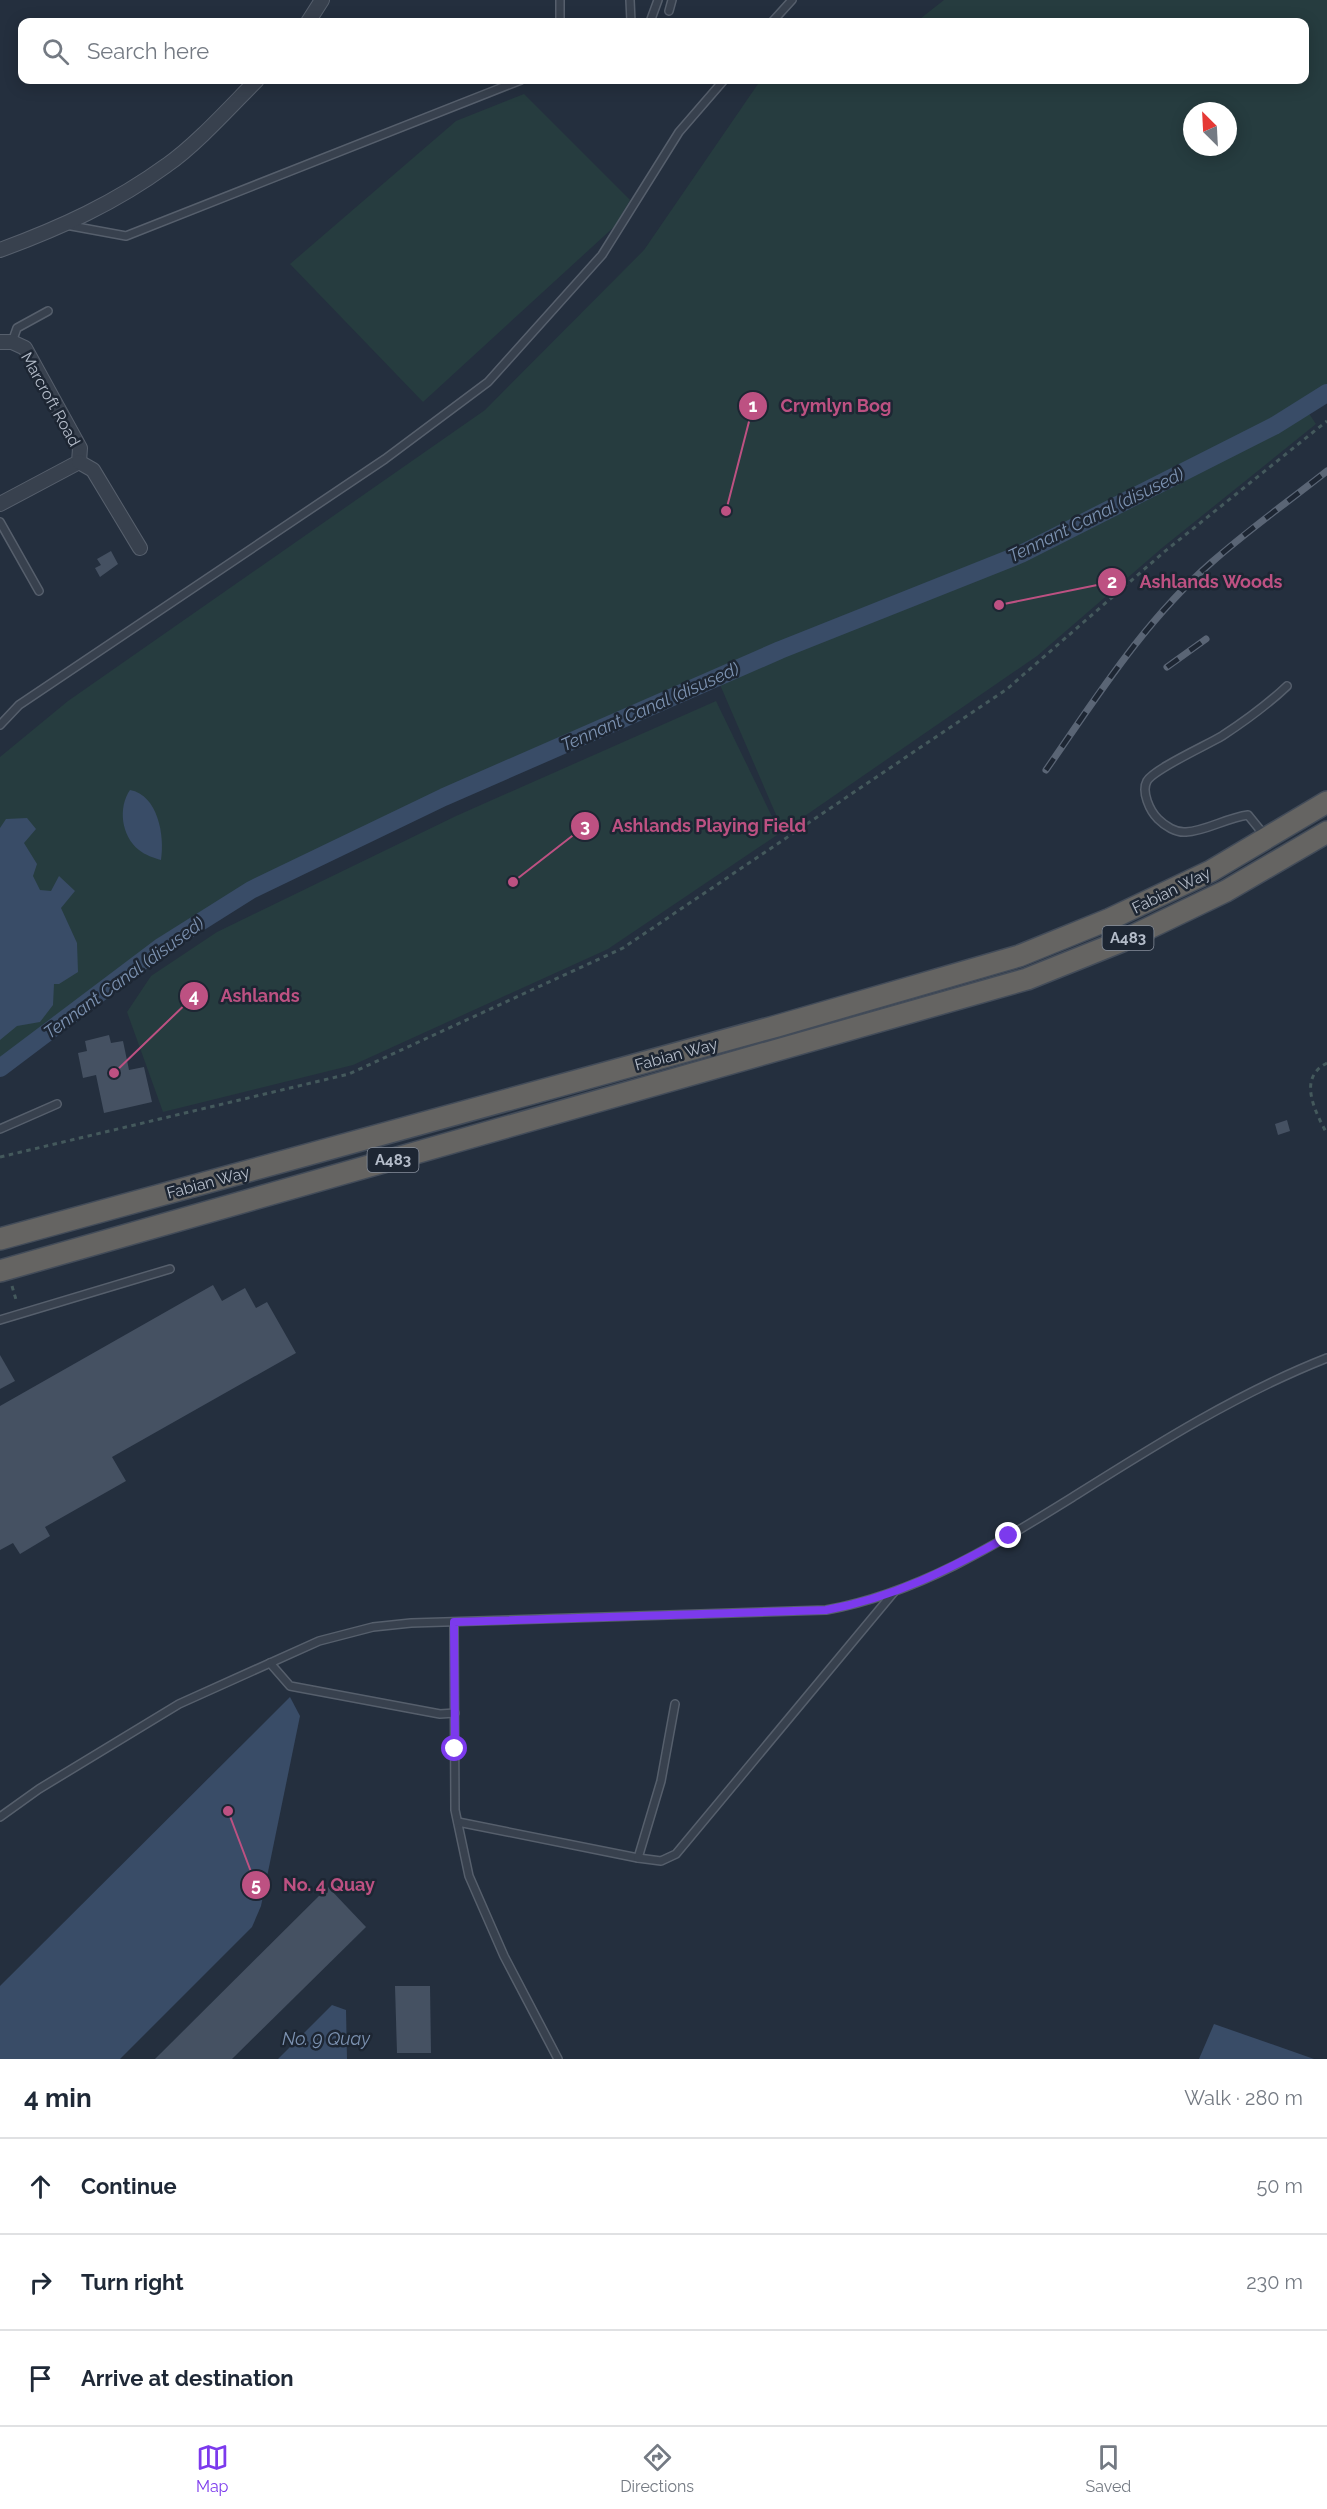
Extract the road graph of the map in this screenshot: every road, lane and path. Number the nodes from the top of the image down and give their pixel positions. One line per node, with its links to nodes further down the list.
1 (322, 0): 8 (street)
2 (560, 0): 9 (lane)
3 (630, 0): 10 (lane)
4 (658, 0): 11 (lane)
5 (672, 0): 7 (lane)
6 (792, 0): 12 (lane)
7 (669, 11)
8 (311, 18)
9 (560, 18)
10 (631, 18)
11 (651, 18)
12 (776, 18)
13 (253, 84): 16 (street)
14 (511, 84): 16 (lane)
15 (721, 84): 27 (lane)
16 (66, 225): 17 (street)
17 (0, 250)
18 (48, 310): 19 (lane, Marcroft Road)
19 (6, 342): 21 (street, Marcroft Road)
20 (1327, 421): 35 (path)
21 (80, 462): 22 (street, Marcroft Road); 24 (street, Marcroft Road)
22 (0, 504)
23 (0, 522): 25 (lane)
24 (140, 548)
25 (39, 591)
26 (1287, 686): 30 (lane)
27 (0, 725)
28 (1327, 802): 30 (highway, Fabian Way / A483)
29 (1327, 832): 38 (highway, Fabian Way / A483)
30 (1267, 838): 36 (highway, Fabian Way / A483)
31 (1327, 1063): 34 (path)
32 (57, 1104): 33 (lane)
33 (0, 1129)
34 (1327, 1134)
35 (0, 1157)
36 (0, 1239)
37 (170, 1269): 39 (lane)
38 (0, 1271)
39 (0, 1320)
40 (1327, 1358): 41 (lane)
41 (894, 1592): 42 (lane); 48 (lane)
42 (454, 1622): 43 (lane); 45 (lane)
43 (270, 1663): 45 (lane); 46 (lane)
44 (675, 1704): 48 (lane)
45 (455, 1713): 47 (lane)
46 (0, 1817)
47 (458, 1822): 48 (lane); 49 (lane)
48 (638, 1858)
49 (558, 2059)

